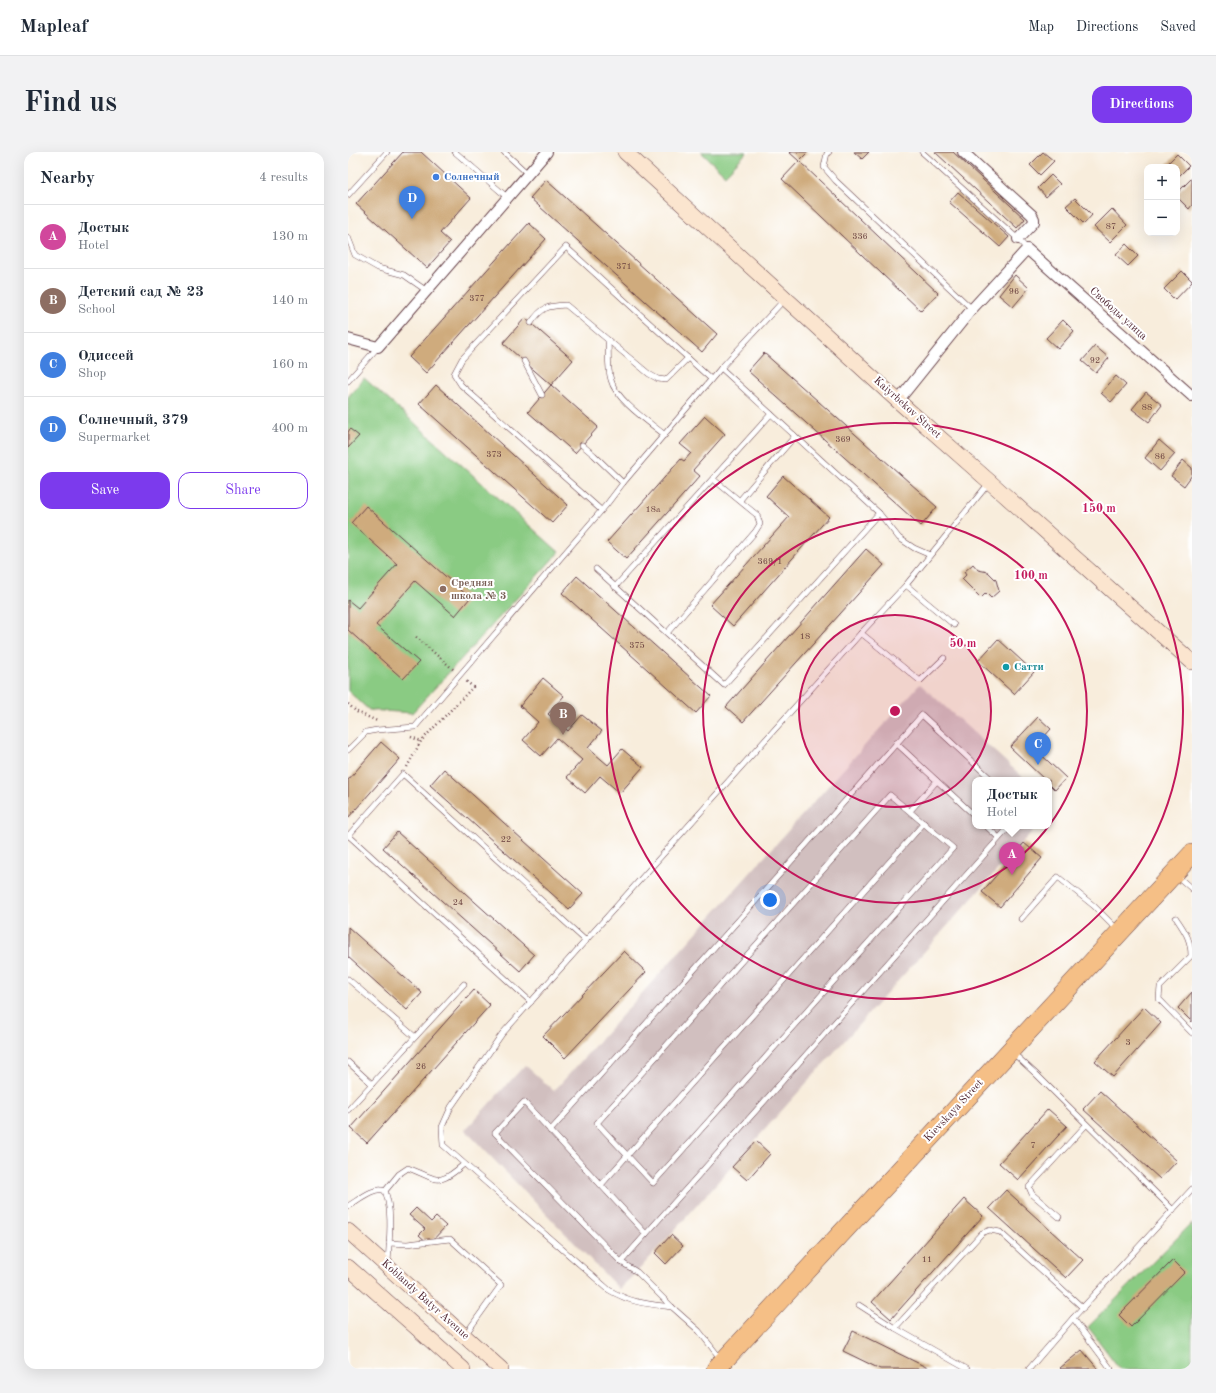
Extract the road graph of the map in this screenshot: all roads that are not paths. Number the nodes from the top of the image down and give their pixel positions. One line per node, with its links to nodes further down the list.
1 (387, 152): 10 (lane)
2 (455, 152): 11 (lane)
3 (504, 152): 9 (lane)
4 (546, 152): 9 (street)
5 (625, 152): 16 (main road, Kaiyrbekov Street)
6 (829, 152): 17 (lane)
7 (922, 152): 13 (lane)
8 (962, 152): 13 (street)
9 (528, 174): 11 (street)
10 (348, 195)
11 (508, 198): 15 (street)
12 (348, 237): 15 (lane)
13 (1018, 239): 14 (lane)
14 (1027, 250): 17 (street); 28 (street, Свободы улица)
15 (427, 291): 21 (street)
16 (786, 298): 24 (lane); 29 (main road, Kaiyrbekov Street)
17 (972, 309): 29 (street)
18 (531, 323): 20 (lane)
19 (348, 339): 21 (street)
20 (608, 340): 22 (lane); 31 (lane)
21 (378, 347): 26 (lane)
22 (688, 358): 25 (lane); 38 (lane)
23 (524, 362): 27 (lane)
24 (721, 368): 25 (lane); 30 (lane)
25 (712, 379): 31 (lane)
26 (348, 381)
27 (542, 395)
28 (1192, 396)
29 (898, 401): 35 (main road, Kaiyrbekov Street)
30 (772, 414): 32 (lane); 34 (lane)
31 (665, 435): 36 (lane)
32 (795, 436): 37 (lane); 39 (lane)
33 (582, 445): 36 (lane)
34 (713, 479): 37 (lane); 43 (lane)
35 (990, 482): 40 (lane); 48 (main road, Kaiyrbekov Street)
36 (623, 483): 38 (lane)
37 (740, 500): 46 (lane)
38 (601, 510): 50 (lane)
39 (879, 513): 40 (lane); 46 (lane)
40 (930, 555): 42 (lane)
41 (596, 570): 43 (lane)
42 (906, 585): 44 (lane); 45 (lane)
43 (616, 587): 46 (lane)
44 (954, 625)
45 (861, 633): 47 (lane); 66 (lane)
46 (667, 634)
47 (944, 658)
48 (1192, 662)
49 (896, 743): 51 (lane); 52 (lane); 78 (lane)
50 (348, 750)
51 (989, 777)
52 (937, 781): 53 (lane); 54 (lane)
53 (910, 811): 55 (lane); 79 (lane)
54 (972, 813)
55 (924, 823): 79 (lane); 79 (lane)
56 (989, 829): 59 (lane)
57 (1007, 829): 59 (lane)
58 (348, 836): 66 (lane); 70 (lane)
59 (999, 838): 88 (lane)
60 (1192, 854): 61 (highway, Kievskaya Street)
61 (1174, 873): 62 (lane); 65 (highway, Kievskaya Street)
62 (1192, 889)
63 (1176, 918): 67 (lane)
64 (1021, 919): 65 (lane)
65 (1119, 932): 73 (highway, Kievskaya Street)
66 (586, 941): 70 (lane)
67 (1191, 956): 71 (lane)
68 (348, 979): 72 (lane)
69 (464, 984): 72 (lane)
70 (532, 1002): 80 (lane)
71 (1192, 1033)
72 (415, 1037): 75 (lane)
73 (1010, 1050): 77 (lane); 99 (highway, Kievskaya Street)
74 (348, 1062): 75 (lane)
75 (372, 1084): 76 (lane)
76 (348, 1110)
77 (1086, 1124): 85 (lane); 86 (lane)
78 (550, 1131): 81 (lane); 90 (lane)
79 (627, 1155): 81 (lane)
80 (464, 1164): 83 (lane); 94 (lane)
81 (601, 1185): 88 (lane)
82 (1192, 1189): 85 (lane)
83 (385, 1191): 84 (lane); 89 (lane)
84 (348, 1206)
85 (1173, 1210): 95 (lane)
86 (1059, 1217)
87 (348, 1231): 92 (main road, Koblandy Batyr Avenue)
88 (646, 1234): 90 (lane)
89 (388, 1243): 92 (lane); 98 (lane)
90 (621, 1262): 94 (lane)
91 (348, 1267): 100 (main road)
92 (388, 1267): 98 (main road, Koblandy Batyr Avenue)
93 (859, 1304): 97 (lane)
94 (672, 1307): 99 (lane)
95 (1083, 1308): 96 (lane); 97 (lane)
96 (1073, 1318): 103 (lane); 104 (lane)
97 (895, 1328): 102 (lane)
98 (465, 1336): 101 (main road, Koblandy Batyr Avenue)
99 (721, 1365)
100 (463, 1369)
101 (501, 1369)
102 (967, 1369)
103 (1028, 1369)
104 (1111, 1369)

